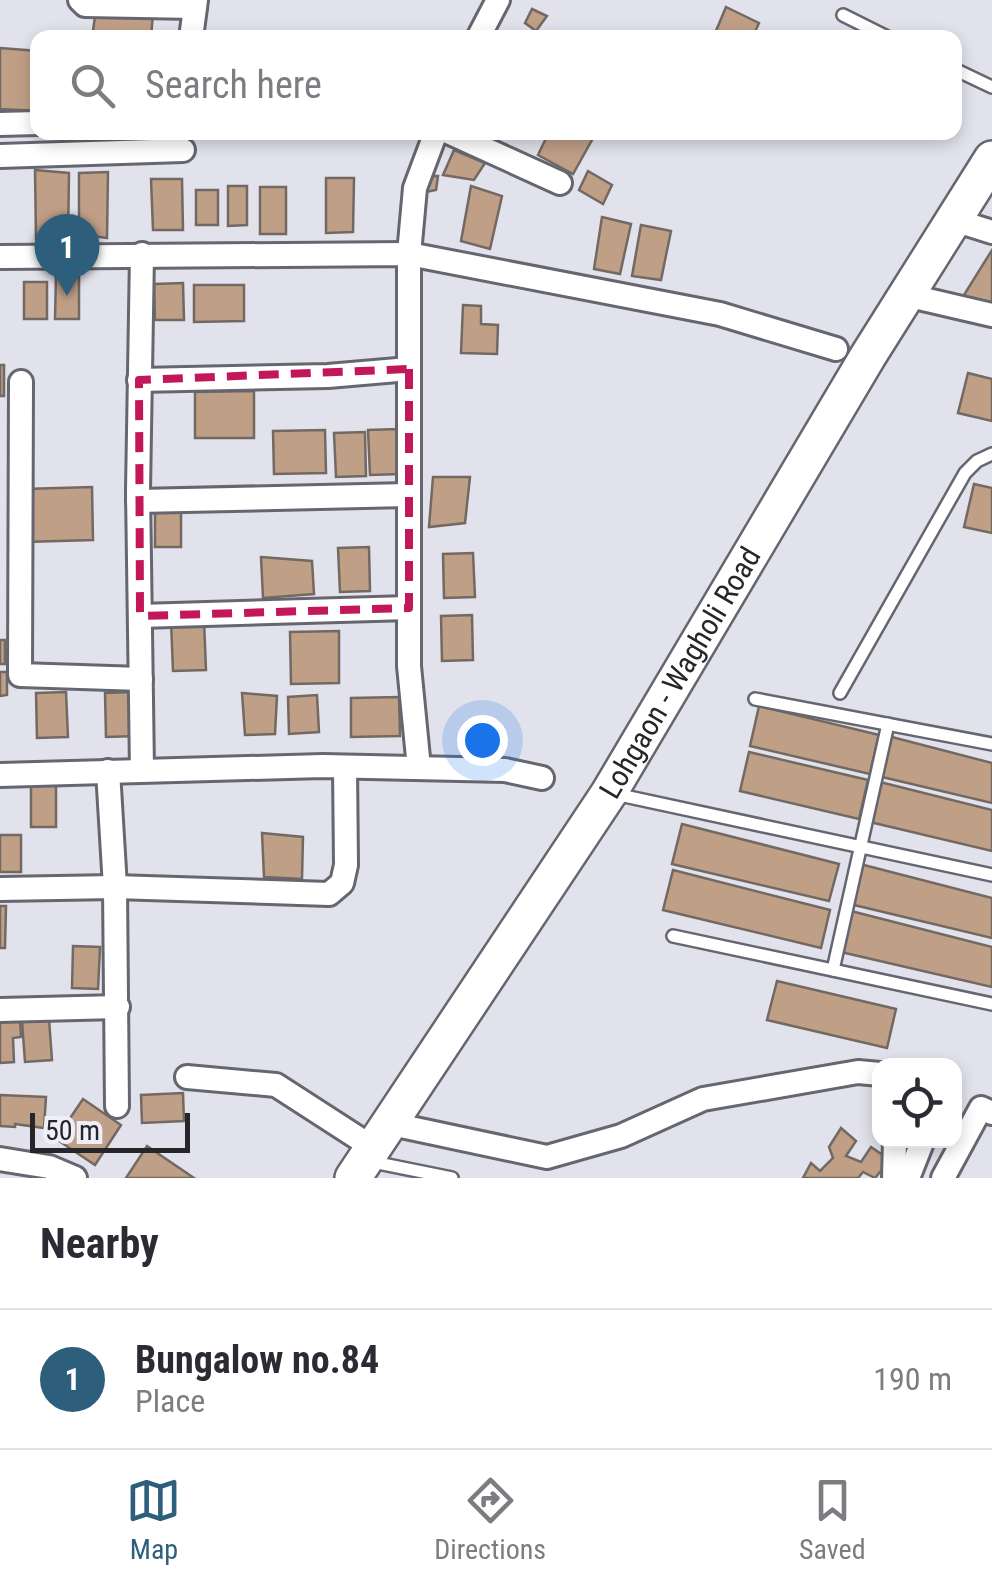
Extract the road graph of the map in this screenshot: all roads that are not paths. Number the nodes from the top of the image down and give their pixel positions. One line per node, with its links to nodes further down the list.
1 (80, 0): 3 (street)
2 (498, 0): 6 (street)
3 (195, 4): 5 (street)
4 (842, 15): 7 (lane)
5 (193, 30)
6 (489, 30)
7 (873, 30)
8 (962, 73): 9 (lane)
9 (992, 87)
10 (30, 123): 11 (street)
11 (0, 124)
12 (433, 140): 21 (street)
13 (466, 140): 17 (street)
14 (183, 150): 15 (street)
15 (0, 156)
16 (992, 159): 18 (main road, Lohgaon - Wagholi Road)
17 (560, 183)
18 (954, 220): 19 (street); 23 (main road, Lohgaon - Wagholi Road)
19 (992, 232)
20 (142, 254): 21 (street); 22 (street); 27 (street)
21 (410, 254): 25 (street); 26 (street)
22 (0, 256)
23 (906, 296): 24 (street); 45 (main road, Lohgaon - Wagholi Road)
24 (992, 315)
25 (836, 349)
26 (409, 370): 27 (street); 30 (street)
27 (140, 380): 31 (street)
28 (21, 382): 34 (street)
29 (992, 454): 35 (lane)
30 (408, 495): 31 (street); 32 (street)
31 (138, 501): 33 (street)
32 (408, 608): 33 (street); 40 (street)
33 (140, 616): 34 (street)
34 (141, 679): 41 (street)
35 (840, 692)
36 (755, 698): 37 (lane)
37 (888, 724): 38 (lane); 46 (lane)
38 (992, 744)
39 (345, 767): 40 (street); 41 (street); 48 (street)
40 (419, 768): 44 (street)
41 (142, 770): 42 (street)
42 (108, 771): 43 (street); 48 (street)
43 (0, 775)
44 (542, 778)
45 (608, 793): 46 (lane); 61 (main road, Lohgaon - Wagholi Road)
46 (858, 846): 47 (lane); 51 (lane)
47 (992, 875)
48 (115, 888): 49 (street); 53 (street)
49 (0, 889)
50 (672, 936): 51 (lane)
51 (832, 970): 52 (lane)
52 (992, 1004)
53 (118, 1007): 54 (street); 57 (street)
54 (0, 1010)
55 (872, 1073): 61 (street)
56 (187, 1077): 61 (street)
57 (117, 1106)
58 (992, 1113): 67 (street)
59 (895, 1148): 65 (street)
60 (920, 1148): 66 (street)
61 (369, 1152): 64 (lane)
62 (1, 1166): 63 (street)
63 (75, 1178)
64 (452, 1178)
65 (894, 1178)
66 (908, 1178)
67 (943, 1178)

